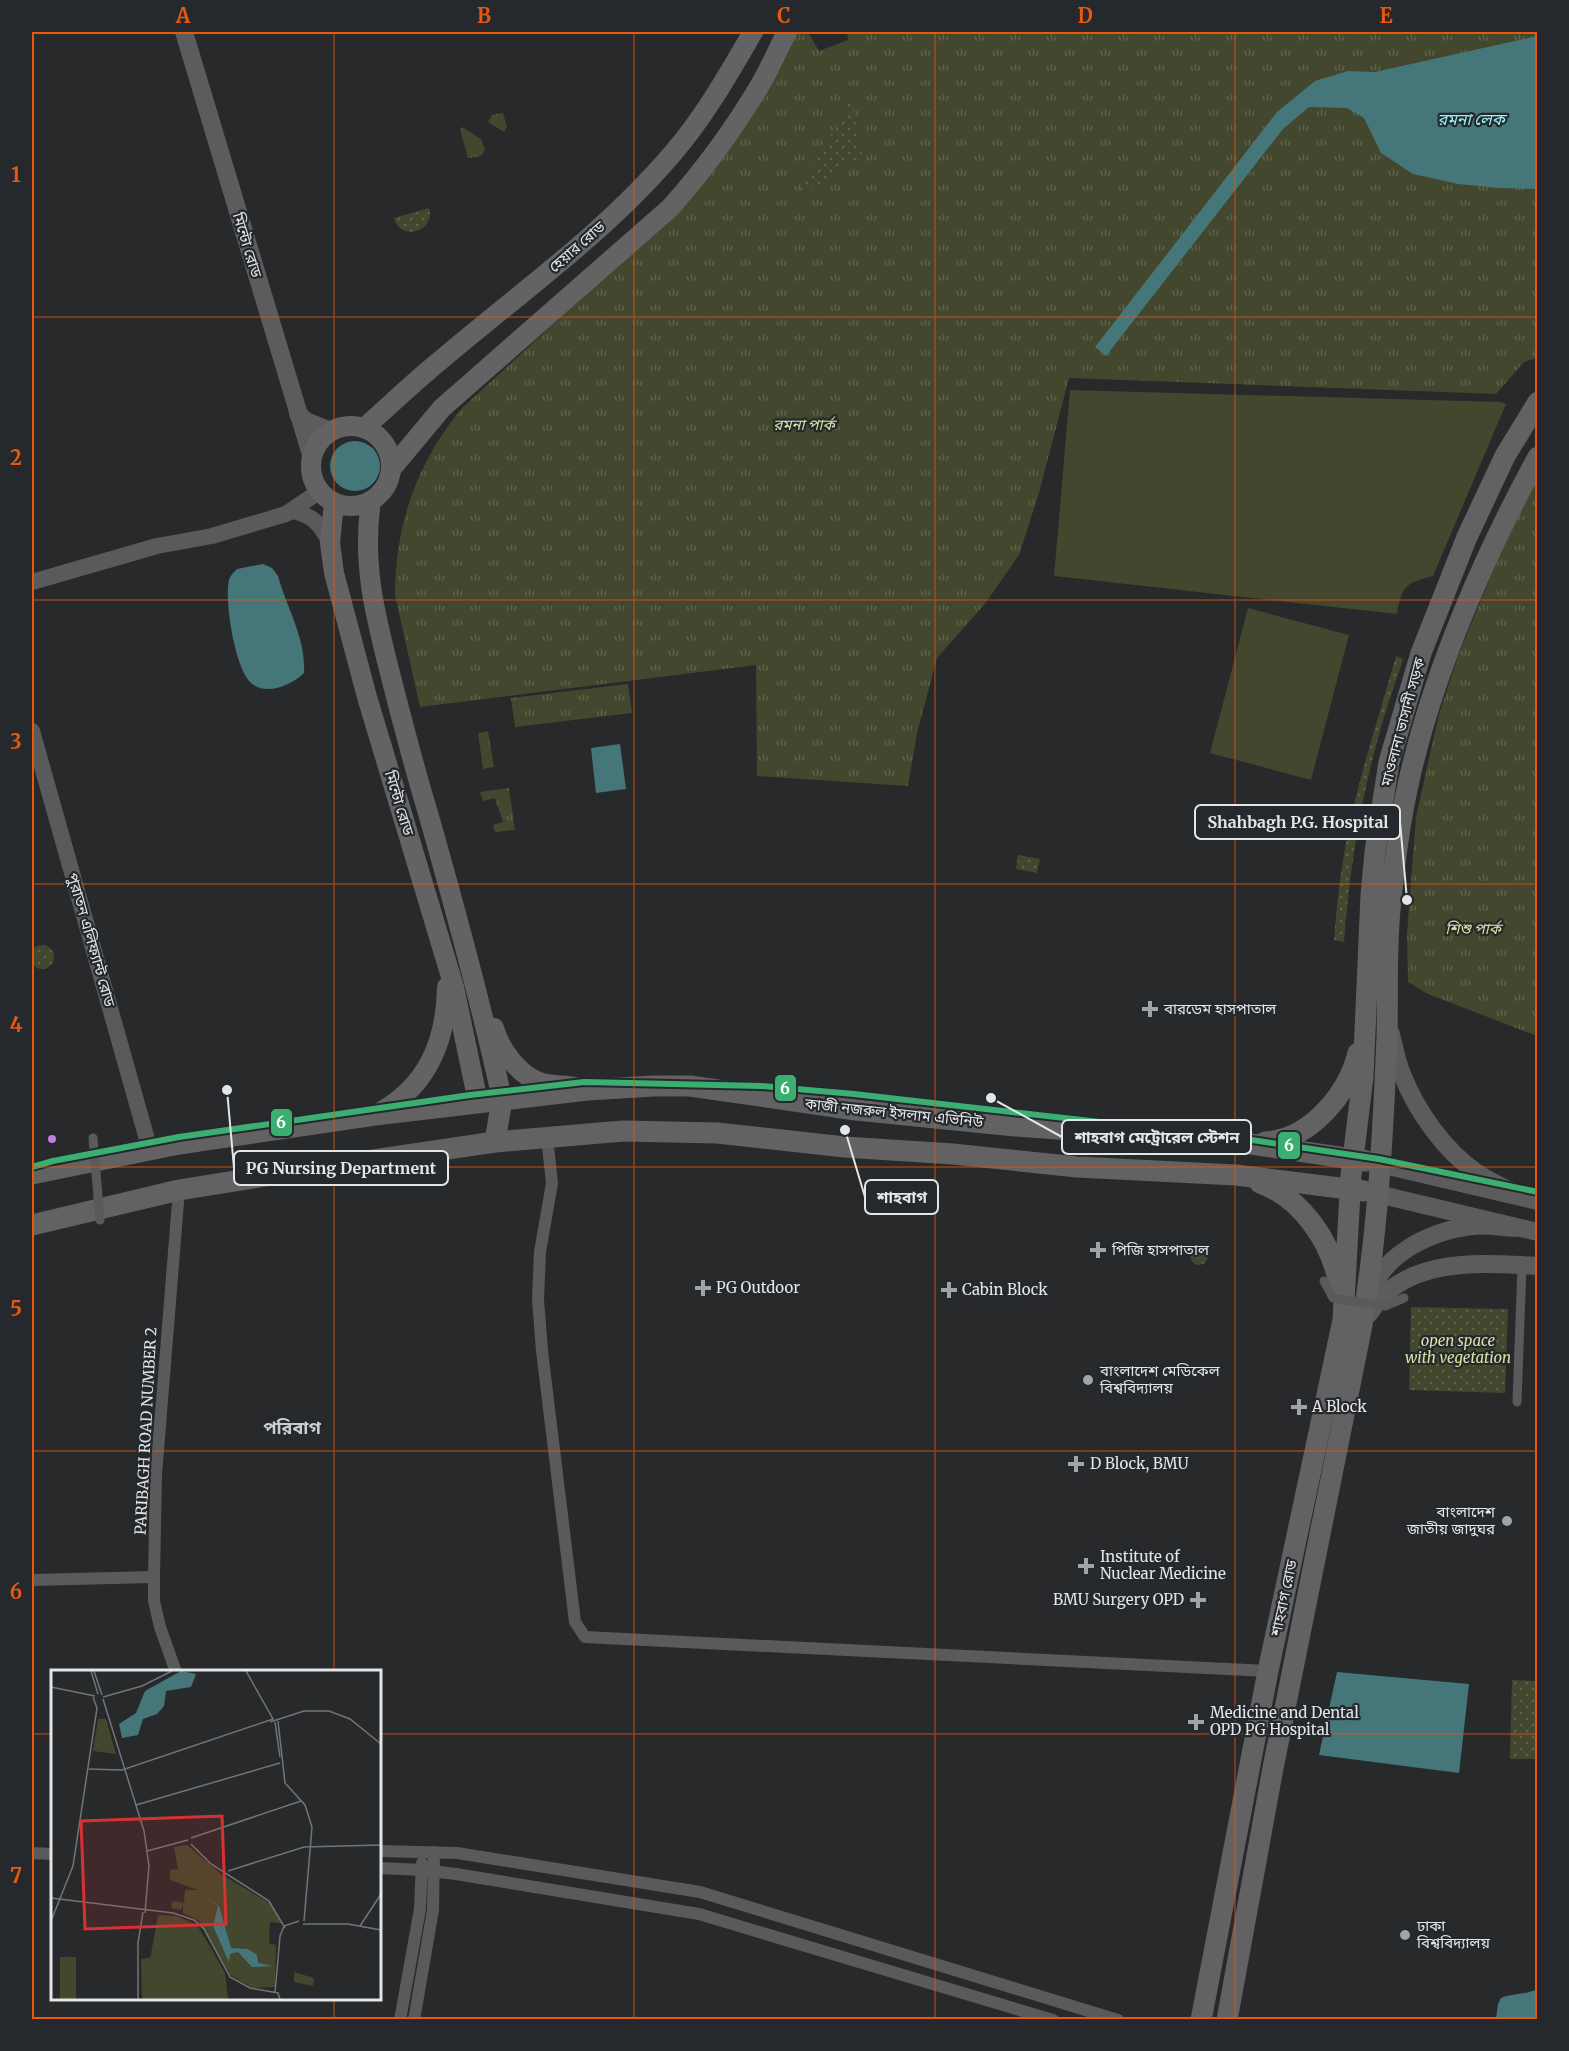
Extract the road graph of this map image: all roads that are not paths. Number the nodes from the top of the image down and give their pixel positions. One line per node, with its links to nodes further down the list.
1 (184, 32): 5 (main road, মিন্টো রোড)
2 (753, 32): 6 (main road, হেয়ার রোড)
3 (787, 32): 10 (main road)
4 (1538, 402): 19 (highway, মাওলানা ভাসানী সড়ক)
5 (298, 414): 7 (main road); 9 (main road, মিন্টো রোড)
6 (364, 428): 7 (main road); 10 (main road)
7 (331, 431): 9 (main road)
8 (1538, 457): 19 (highway, মাওলানা ভাসানী সড়ক)
9 (312, 458): 11 (main road)
10 (392, 468): 12 (main road)
11 (327, 497): 12 (main road); 13 (street); 14 (main road, মিন্টো রোড)
12 (371, 501): 17 (main road, মিন্টো রোড)
13 (292, 511): 14 (street); 15 (street)
14 (330, 543): 18 (main road, মিন্টো রোড)
15 (32, 582)
16 (32, 730): 28 (street, পুরাতন এলিফ্যান্ট রোড)
17 (468, 954): 20 (main road); 21 (main road, মিন্টো রোড)
18 (447, 959): 22 (main road, মিন্টো রোড); 23 (main road)
19 (1377, 1020): 27 (highway); 31 (highway, মাওলানা ভাসানী সড়ক); 31 (highway, মাওলানা ভাসানী সড়ক); 33 (main road)
20 (587, 1090): 21 (highway, কাজী নজরুল ইসলাম এভিনিউ); 27 (highway, কাজী নজরুল ইসলাম এভিনিউ)
21 (502, 1099): 22 (highway, কাজী নজরুল ইসলাম এভিনিউ); 26 (highway)
22 (478, 1102): 23 (highway, কাজী নজরুল ইসলাম এভিনিউ); 26 (highway)
23 (375, 1115): 28 (highway, কাজী নজরুল ইসলাম এভিনিউ)
24 (547, 1137): 26 (highway); 30 (highway); 47 (street)
25 (93, 1138): 35 (street, bridge)
26 (495, 1142): 32 (highway)
27 (1237, 1142): 31 (highway, কাজী নজরুল ইসলাম এভিনিউ)
28 (150, 1150): 29 (highway, কাজী নজরুল ইসলাম এভিনিউ)
29 (32, 1174)
30 (1236, 1175): 31 (highway); 42 (highway)
31 (1366, 1177): 33 (main road); 37 (main road); 42 (highway, শাহবাগ রোড); 42 (highway, শাহবাগ রোড)
32 (179, 1190): 36 (highway); 44 (street, PARIBAGH ROAD NUMBER 2)
33 (1518, 1195): 34 (main road)
34 (1538, 1201)
35 (100, 1220)
36 (32, 1225)
37 (1514, 1228): 38 (main road); 42 (main road)
38 (1538, 1232)
39 (1530, 1266): 42 (main road); 43 (street)
40 (1324, 1281): 41 (street, bridge)
41 (1404, 1298)
42 (1352, 1323): 47 (highway, শাহবাগ রোড); 63 (highway, শাহবাগ রোড)
43 (1517, 1402)
44 (154, 1577): 45 (street); 46 (street, PARIBAGH ROAD NUMBER 2)
45 (32, 1580)
46 (176, 1670)
47 (1268, 1671): 62 (highway, শাহবাগ রোড)
48 (381, 1851): 49 (street)
49 (428, 1852): 53 (street); 54 (street)
50 (32, 1853): 51 (street)
51 (51, 1854)
52 (381, 1868): 53 (street)
53 (428, 1870): 55 (street); 58 (street); 59 (street)
54 (740, 1904): 55 (street); 56 (street)
55 (734, 1924): 57 (street)
56 (1010, 1986): 57 (street); 61 (street)
57 (1005, 2005): 60 (street)
58 (400, 2019)
59 (414, 2019)
60 (1053, 2019)
61 (1118, 2019)
62 (1201, 2019)
63 (1227, 2019)

